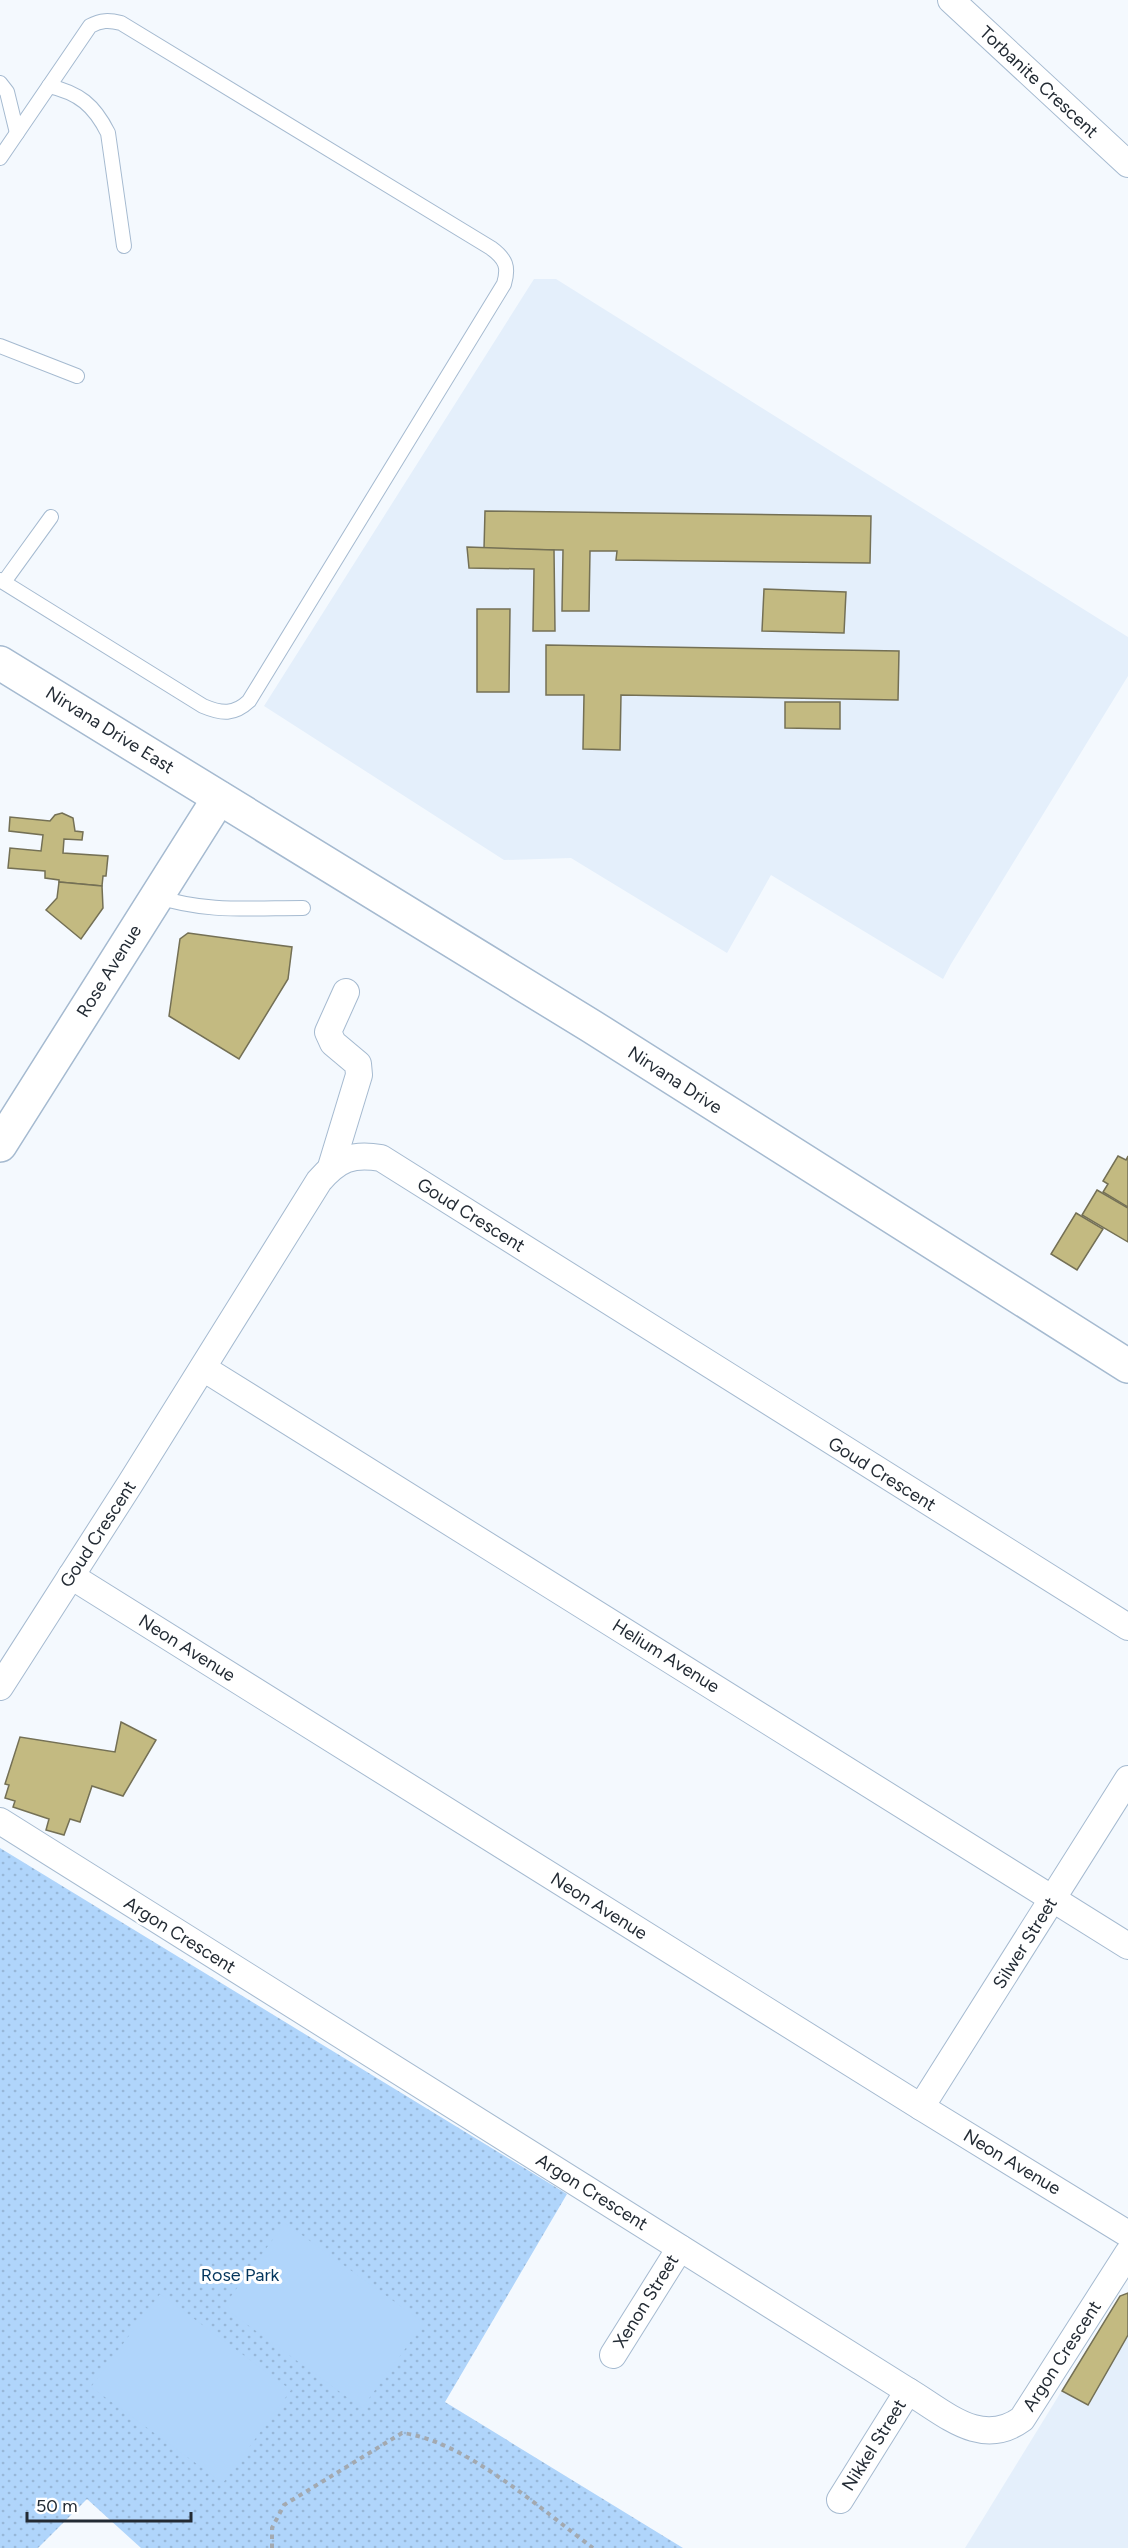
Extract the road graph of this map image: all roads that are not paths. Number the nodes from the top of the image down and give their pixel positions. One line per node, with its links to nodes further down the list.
1 (951, 0): 6 (street, Torbanite Crescent)
2 (0, 83): 4 (lane)
3 (49, 86): 4 (lane); 7 (lane); 11 (lane)
4 (16, 133): 5 (lane)
5 (0, 158)
6 (1128, 164)
7 (124, 246)
8 (0, 346): 9 (lane)
9 (77, 376)
10 (51, 517): 11 (lane)
11 (2, 581)
12 (0, 663): 13 (main road, Nirvana Drive East)
13 (219, 798): 14 (main road, Rose Avenue); 19 (main road, Nirvana Drive)
14 (156, 896): 15 (lane); 17 (main road, Rose Avenue)
15 (303, 908)
16 (346, 992): 18 (street)
17 (0, 1146)
18 (331, 1167): 20 (street, Goud Crescent); 22 (street, Goud Crescent)
19 (1128, 1366)
20 (203, 1368): 21 (street, Goud Crescent); 26 (street, Helium Avenue)
21 (71, 1576): 23 (street, Goud Crescent); 28 (street, Neon Avenue)
22 (1128, 1628)
23 (0, 1687)
24 (1128, 1779): 26 (street, Silwer Street)
25 (0, 1821): 30 (street, Argon Crescent)
26 (1052, 1900): 27 (street, Helium Avenue); 28 (street, Silwer Street)
27 (1128, 1946)
28 (921, 2107): 29 (street, Neon Avenue)
29 (1128, 2234)
30 (680, 2248): 32 (street, Xenon Street); 33 (street, Argon Crescent)
31 (1128, 2253): 33 (street, Argon Crescent)
32 (613, 2355)
33 (908, 2391): 34 (street, Nikkel Street)
34 (840, 2500)

